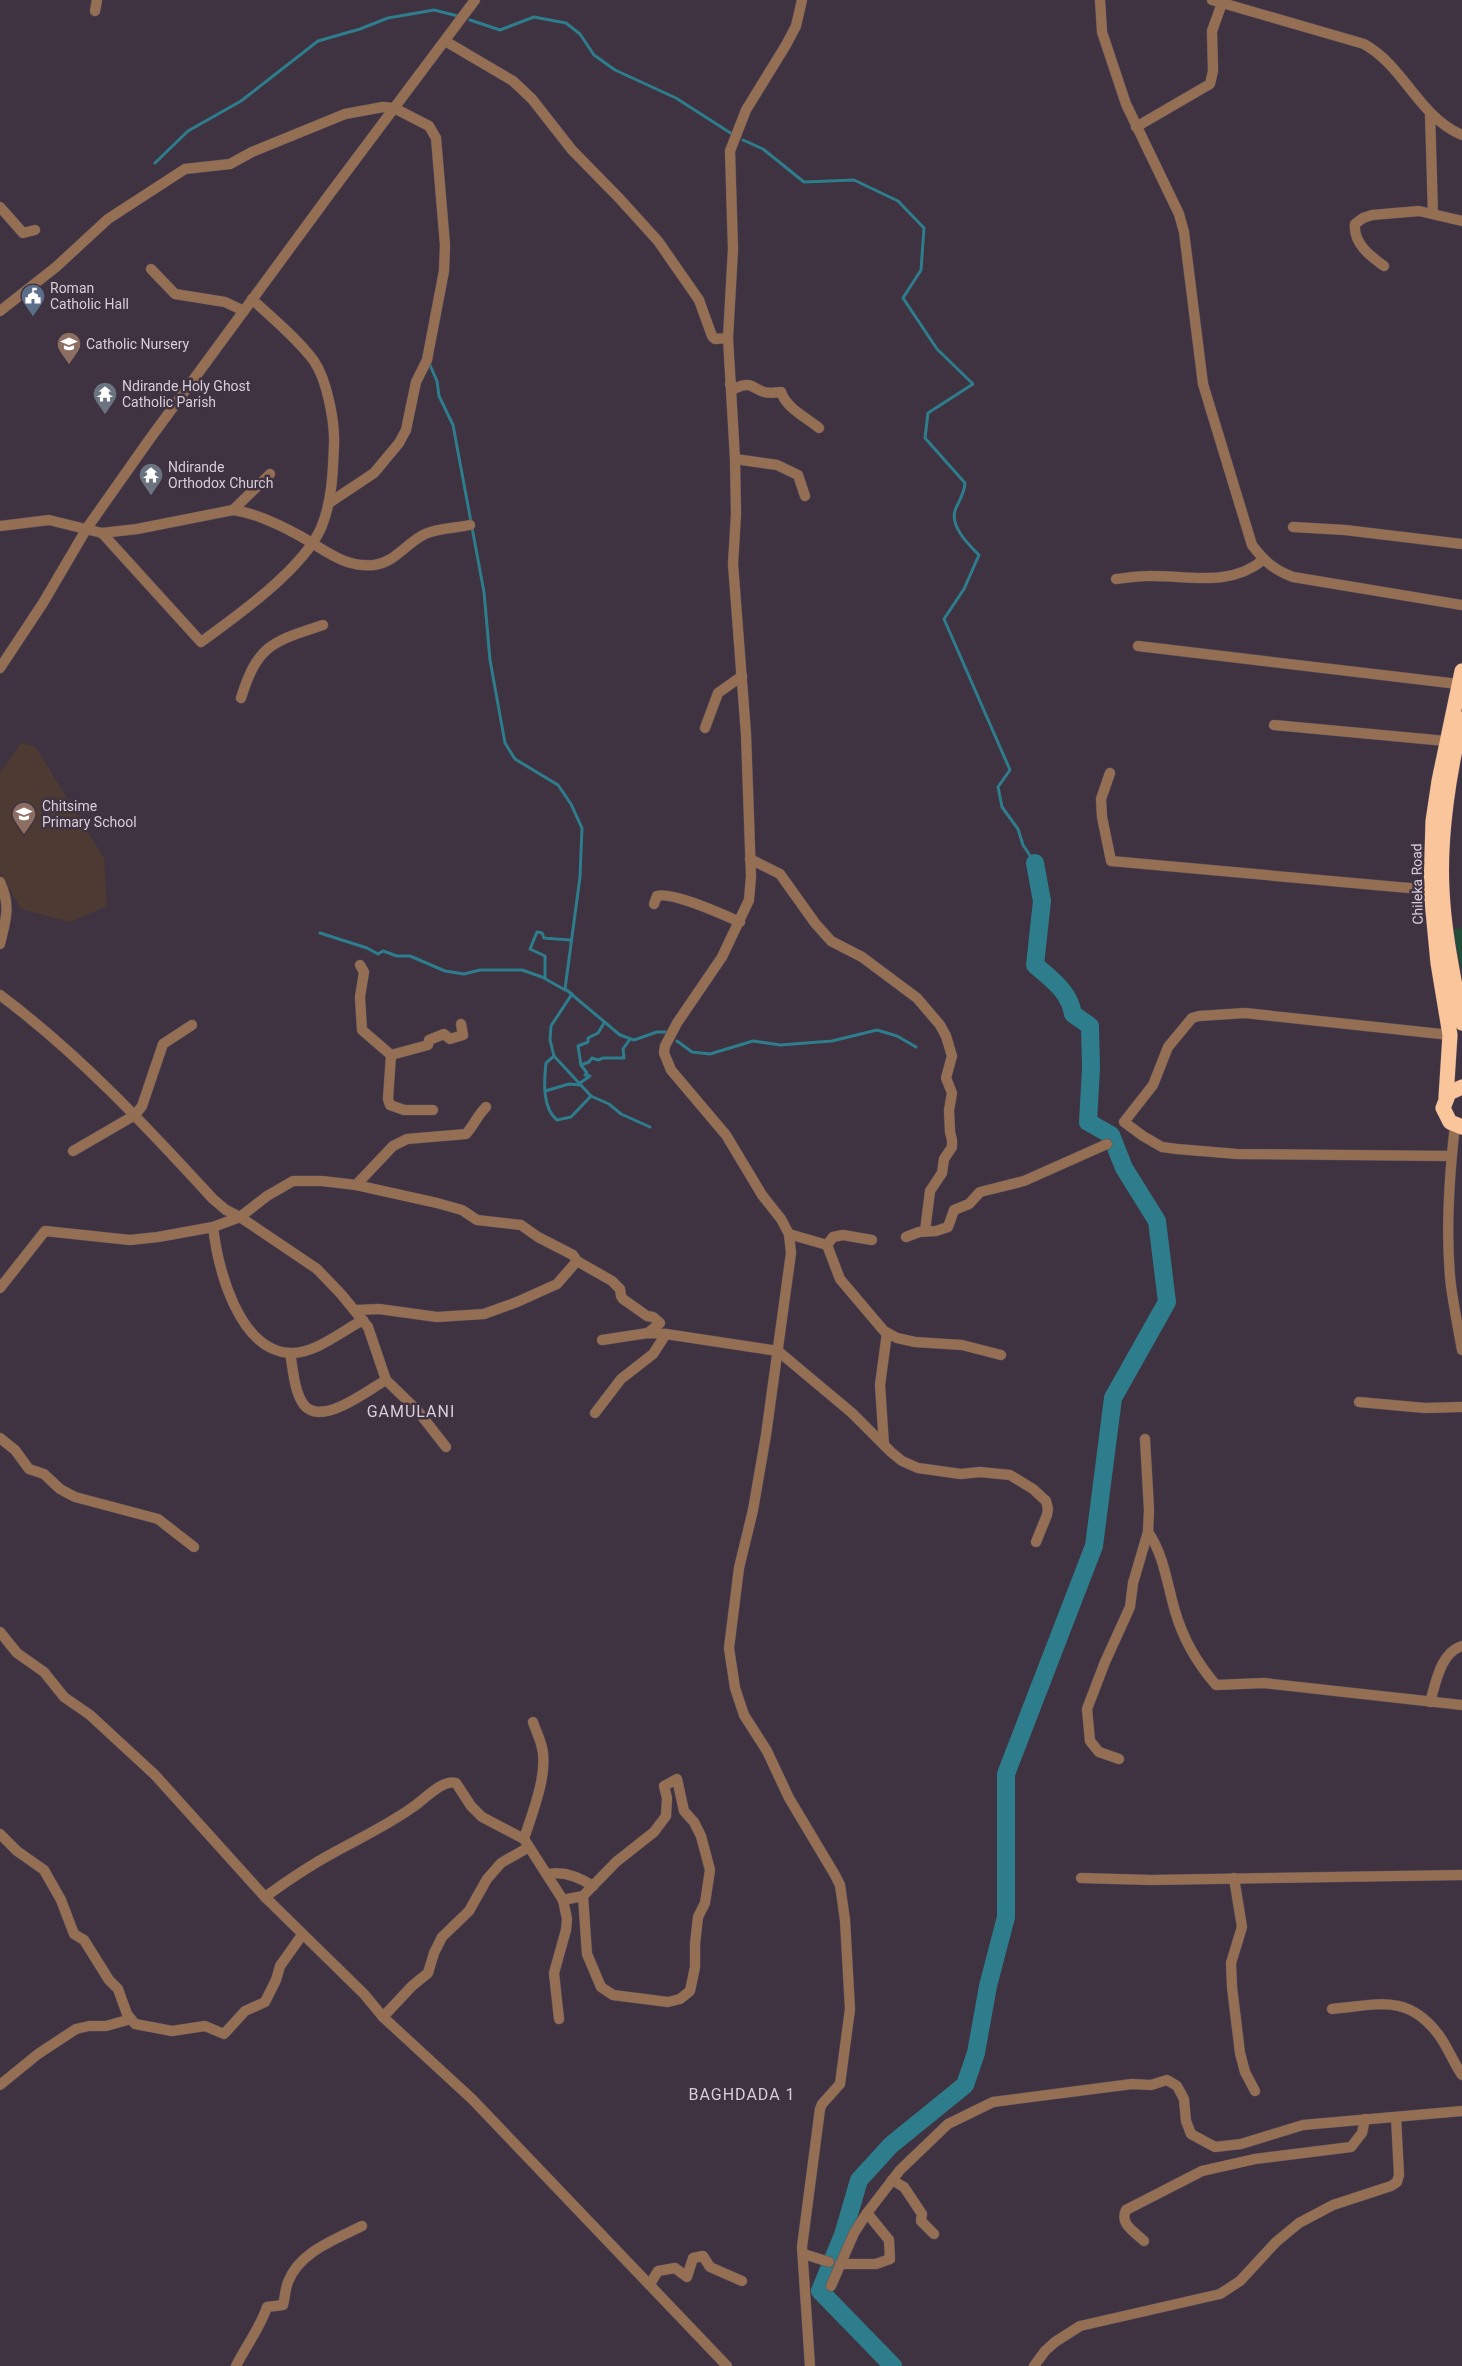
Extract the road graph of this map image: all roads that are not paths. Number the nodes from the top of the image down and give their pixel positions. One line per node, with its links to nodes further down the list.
1 (97, 0): 6 (street)
2 (475, 0): 7 (street)
3 (802, 0): 21 (street)
4 (1100, 0): 10 (street)
5 (1217, 1): 9 (street); 10 (street)
6 (95, 11)
7 (445, 40): 8 (street); 21 (street)
8 (394, 108): 18 (street); 19 (street); 27 (street)
9 (1430, 113): 11 (street); 13 (street)
10 (1136, 128): 36 (street)
11 (1462, 135)
12 (0, 207): 15 (street)
13 (1432, 214): 14 (street); 16 (street)
14 (1462, 222)
15 (35, 230)
16 (1384, 266)
17 (151, 270): 20 (street)
18 (252, 299): 20 (street); 27 (street)
19 (0, 311)
20 (244, 311): 32 (street)
21 (728, 338): 22 (street)
22 (730, 384): 23 (street); 24 (street)
23 (819, 428)
24 (735, 459): 26 (street); 42 (street)
25 (270, 474): 28 (street)
26 (805, 496)
27 (329, 503): 34 (street)
28 (233, 510): 33 (street); 34 (street)
29 (470, 525): 34 (street)
30 (0, 526): 32 (street)
31 (1293, 527): 35 (street)
32 (87, 528): 33 (street); 41 (street)
33 (102, 533): 34 (street)
34 (312, 544)
35 (1462, 544)
36 (1263, 560): 37 (street); 38 (street)
37 (1116, 578)
38 (1462, 605)
39 (323, 625): 44 (street)
40 (1138, 646): 43 (street)
41 (0, 668)
42 (742, 676): 47 (street); 50 (street)
43 (1460, 678): 48 (highway, Chileka Road)
44 (241, 698)
45 (1462, 719): 58 (highway, Chileka Road)
46 (1274, 725): 48 (street)
47 (705, 728)
48 (1446, 741): 52 (highway, Chileka Road)
49 (1110, 773): 52 (street)
50 (750, 859): 54 (street); 75 (street)
51 (0, 882): 55 (street)
52 (1431, 890): 61 (highway, Chileka Road)
53 (654, 904): 54 (street)
54 (740, 922): 76 (street)
55 (0, 944)
56 (360, 965): 62 (street)
57 (0, 995): 67 (street)
58 (1462, 1023)
59 (461, 1024): 62 (street)
60 (192, 1025): 67 (street)
61 (1450, 1035): 64 (highway, Chileka Road); 71 (street)
62 (391, 1055): 66 (street)
63 (1462, 1087): 64 (highway)
64 (1446, 1097): 68 (highway, Chileka Road)
65 (486, 1108): 72 (street)
66 (433, 1110)
67 (135, 1115): 70 (street); 73 (street)
68 (1460, 1127): 71 (street)
69 (1107, 1144): 75 (street)
70 (73, 1151)
71 (1451, 1156): 88 (street)
72 (356, 1185): 73 (street); 80 (street)
73 (240, 1217): 74 (street); 82 (street)
74 (214, 1227): 81 (street); 90 (street)
75 (925, 1231): 77 (street)
76 (789, 1234): 79 (street); 89 (street)
77 (906, 1237)
78 (872, 1240): 79 (street)
79 (827, 1244): 84 (street)
80 (577, 1261): 82 (street); 85 (street)
81 (0, 1288)
82 (356, 1310): 83 (street)
83 (363, 1320): 90 (street); 92 (street)
84 (887, 1333): 91 (street); 98 (street)
85 (648, 1334): 86 (street); 87 (street)
86 (666, 1334): 89 (street); 95 (street)
87 (602, 1340)
88 (1462, 1350)
89 (778, 1351): 98 (street); 135 (street)
90 (290, 1353): 92 (street)
91 (1000, 1355)
92 (386, 1380): 99 (street)
93 (1359, 1402): 94 (street)
94 (1462, 1407)
95 (595, 1413)
96 (0, 1438): 102 (street)
97 (1145, 1439): 100 (street)
98 (884, 1445): 101 (street)
99 (446, 1446)
100 (1148, 1532): 105 (street); 108 (street)
101 (1036, 1542)
102 (194, 1547)
103 (0, 1632): 117 (street)
104 (1462, 1646): 105 (street)
105 (1430, 1702): 106 (street)
106 (1462, 1705)
107 (533, 1722): 110 (street)
108 (1119, 1759)
109 (0, 1834): 122 (street)
110 (527, 1843): 111 (street); 117 (street); 121 (street)
111 (549, 1874): 115 (street); 118 (street)
112 (1462, 1875): 114 (street)
113 (1080, 1878): 114 (street)
114 (1234, 1878): 126 (street)
115 (593, 1886): 116 (street); 116 (street)
116 (582, 1896): 118 (street)
117 (264, 1897): 119 (street)
118 (563, 1900): 123 (street)
119 (302, 1935): 121 (street); 122 (street)
120 (1332, 2009): 124 (street)
121 (383, 2017): 139 (street)
122 (131, 2019): 125 (street)
123 (559, 2019)
124 (1462, 2075)
125 (0, 2085)
126 (1254, 2091)
127 (1462, 2111): 128 (street)
128 (1396, 2116): 129 (street); 144 (street)
129 (1365, 2119): 130 (street); 134 (street)
130 (892, 2180): 131 (street); 133 (street)
131 (867, 2213): 137 (street); 137 (street)
132 (362, 2226): 142 (street)
133 (934, 2234)
134 (1144, 2241)
135 (803, 2256): 136 (street); 141 (street)
136 (828, 2262)
137 (840, 2264): 140 (street)
138 (742, 2281): 139 (street)
139 (650, 2284): 143 (street)
140 (831, 2286)
141 (810, 2362)
142 (236, 2366)
143 (727, 2366)
144 (1034, 2366)

